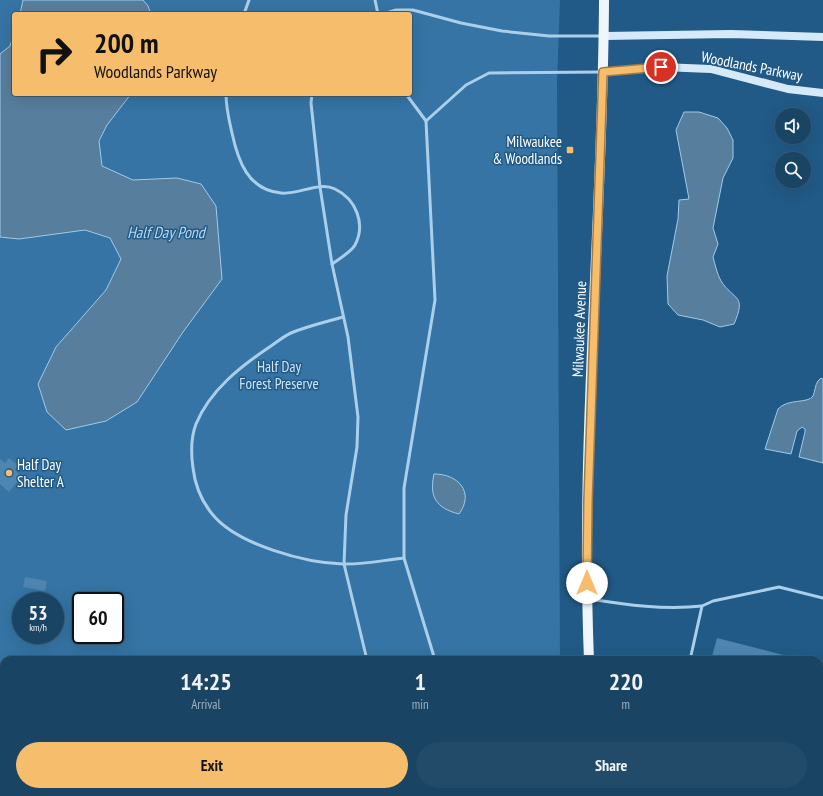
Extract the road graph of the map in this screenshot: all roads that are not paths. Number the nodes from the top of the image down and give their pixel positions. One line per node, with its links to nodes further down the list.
1 (249, 0): 4 (lane)
2 (375, 0): 5 (lane)
3 (604, 0): 7 (main road, Milwaukee Avenue)
4 (245, 12)
5 (378, 12)
6 (390, 12): 7 (lane)
7 (604, 36): 8 (street, Woodlands Parkway); 9 (main road, Milwaukee Avenue)
8 (823, 37)
9 (603, 72): 10 (street, Woodlands Parkway); 14 (lane); 20 (main road, Milwaukee Avenue)
10 (823, 93)
11 (226, 96): 15 (lane)
12 (312, 96): 15 (lane)
13 (407, 96): 14 (lane)
14 (426, 121): 18 (lane)
15 (320, 188): 16 (lane); 16 (lane)
16 (332, 264): 17 (lane)
17 (343, 317): 19 (lane); 19 (lane)
18 (404, 558): 19 (lane); 24 (lane)
19 (344, 564): 23 (lane)
20 (587, 598): 22 (lane); 25 (main road, Milwaukee Avenue)
21 (823, 598): 22 (lane)
22 (702, 606): 26 (lane)
23 (366, 656)
24 (434, 656)
25 (588, 656)
26 (691, 656)

